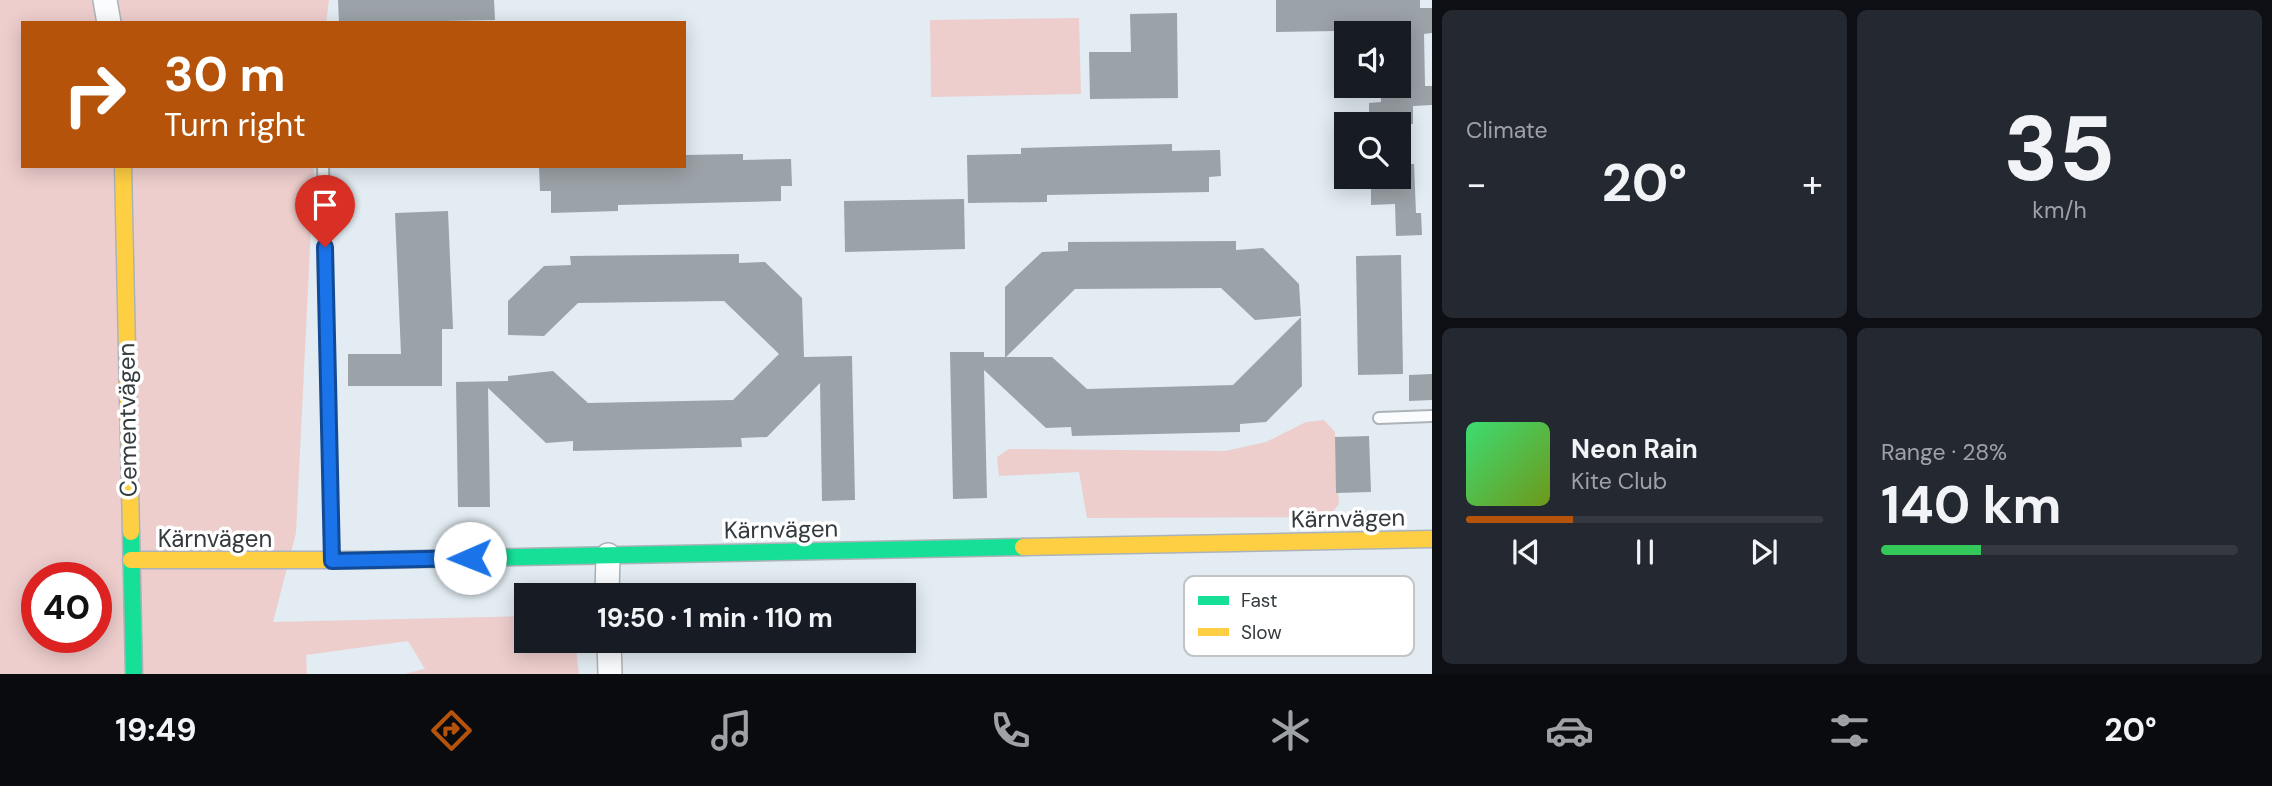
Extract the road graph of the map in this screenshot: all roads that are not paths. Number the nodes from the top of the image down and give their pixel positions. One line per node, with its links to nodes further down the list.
1 (105, 0): 2 (street)
2 (108, 21)
3 (123, 168): 9 (street, Cementvägen)
4 (323, 168): 10 (lane)
5 (1432, 416): 6 (lane)
6 (1379, 418)
7 (1432, 539): 8 (street, Kärnvägen)
8 (608, 555): 10 (street, Kärnvägen); 11 (street)
9 (131, 560): 10 (street, Kärnvägen); 13 (street, Cementvägen)
10 (332, 561)
11 (607, 583)
12 (609, 653): 14 (street)
13 (134, 674)
14 (610, 674)

